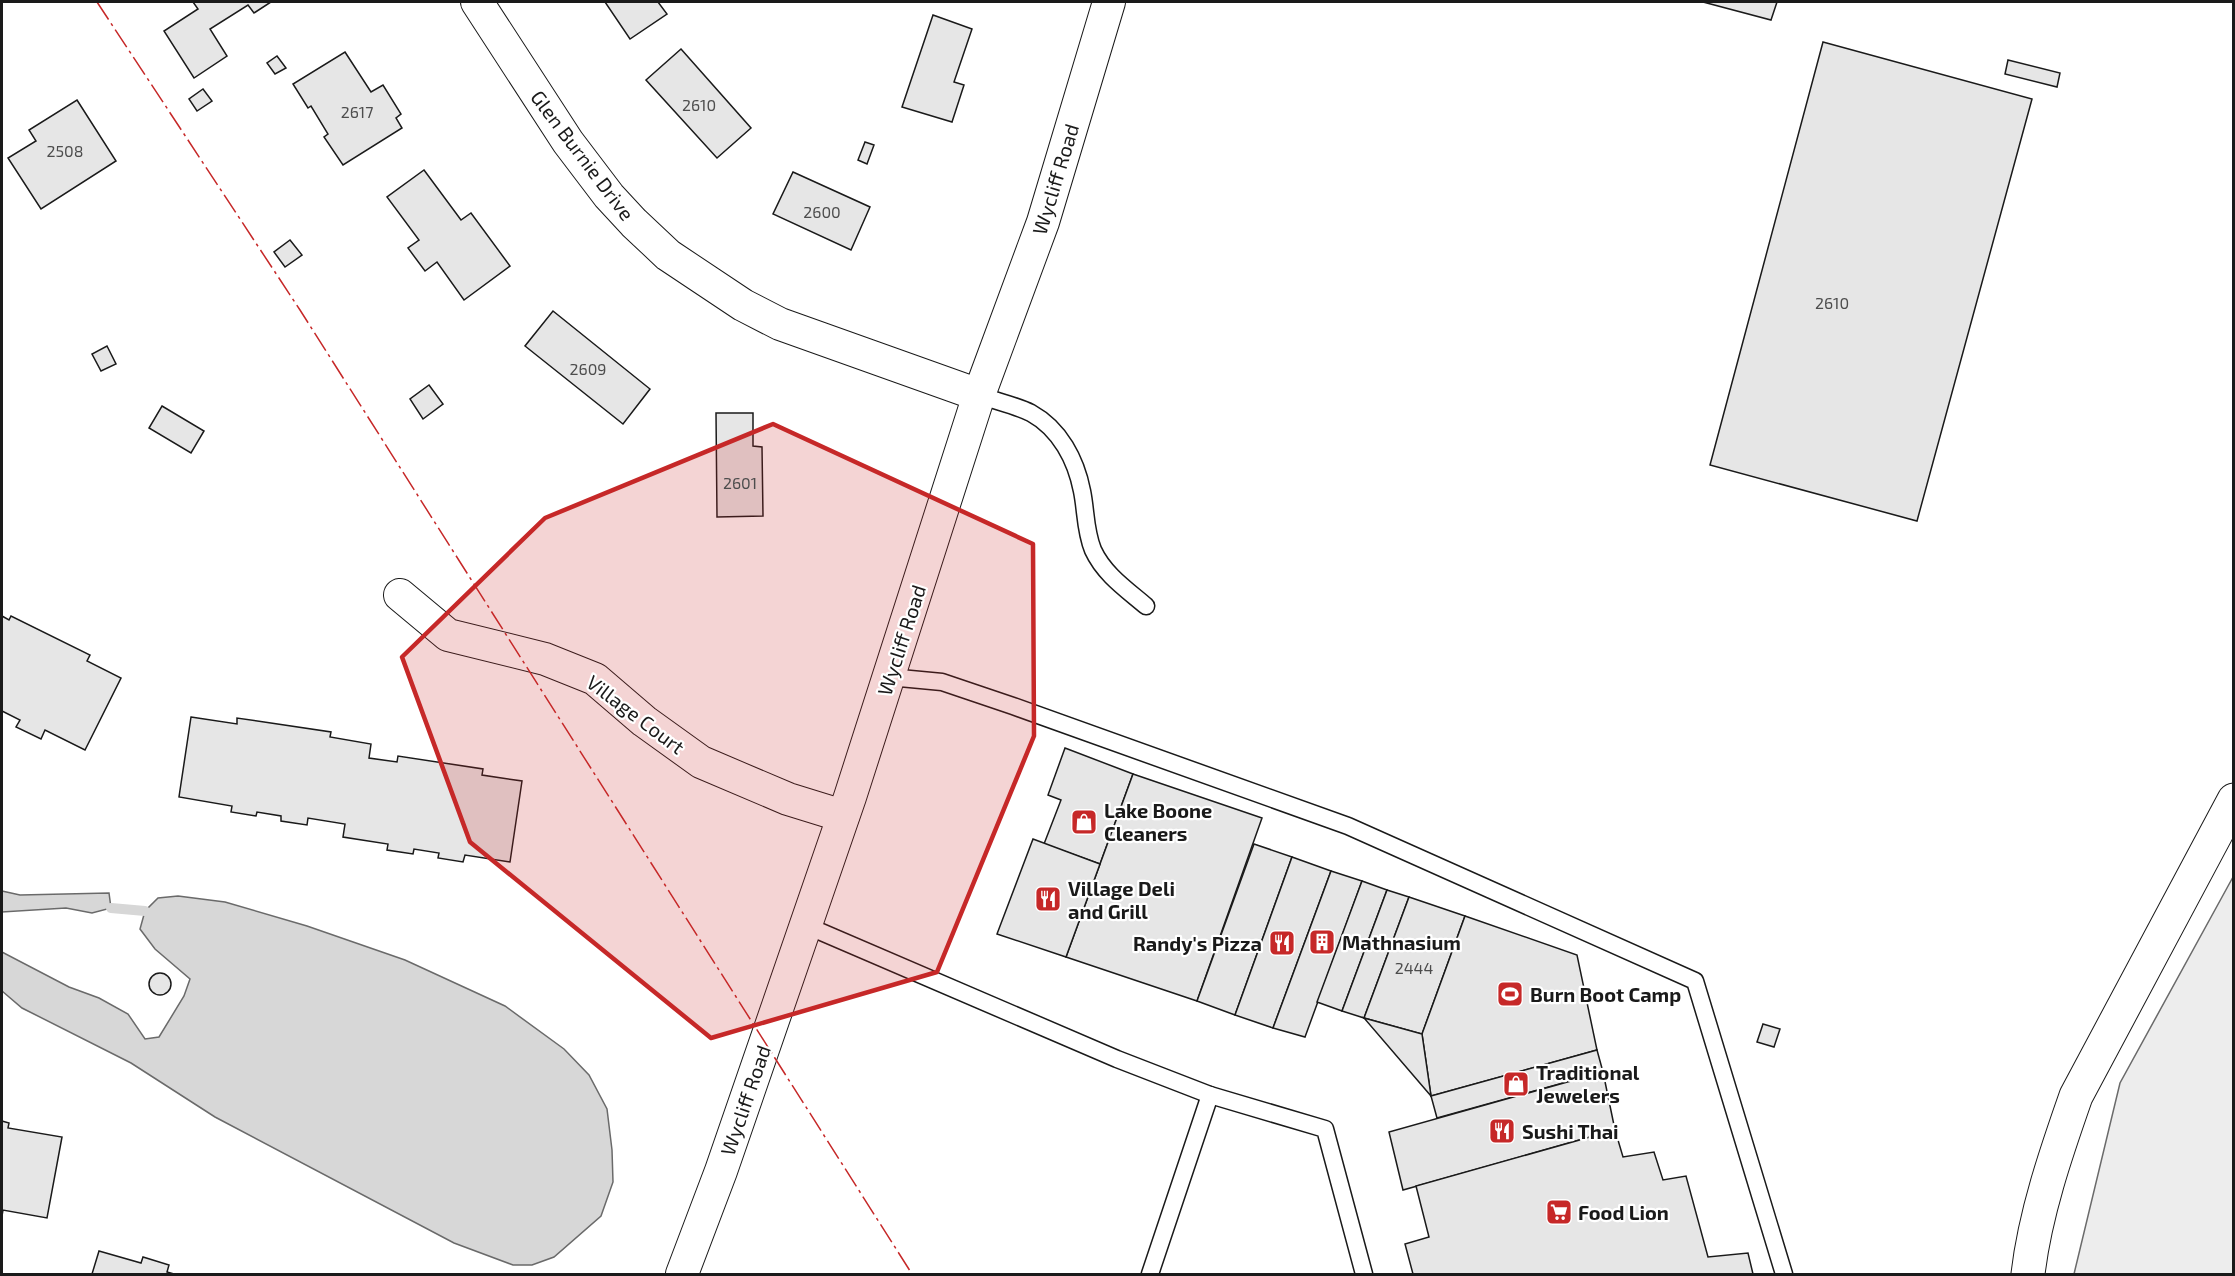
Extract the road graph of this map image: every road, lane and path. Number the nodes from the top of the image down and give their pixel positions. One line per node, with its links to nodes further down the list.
1 (477, 2): 3 (street, Glen Burnie Drive)
2 (1109, 2): 3 (street, Wycliff Road)
3 (979, 395): 5 (lane); 6 (street, Wycliff Road)
4 (400, 595): 8 (street, Village Court)
5 (1146, 606)
6 (889, 677): 8 (street, Wycliff Road); 14 (lane)
7 (2234, 800): 15 (highway)
8 (843, 816): 9 (street, Wycliff Road)
9 (805, 924): 10 (lane); 11 (street, Wycliff Road)
10 (1210, 1095): 12 (lane); 13 (lane)
11 (682, 1275)
12 (1150, 1275)
13 (1364, 1275)
14 (1784, 1275)
15 (2028, 1275)

